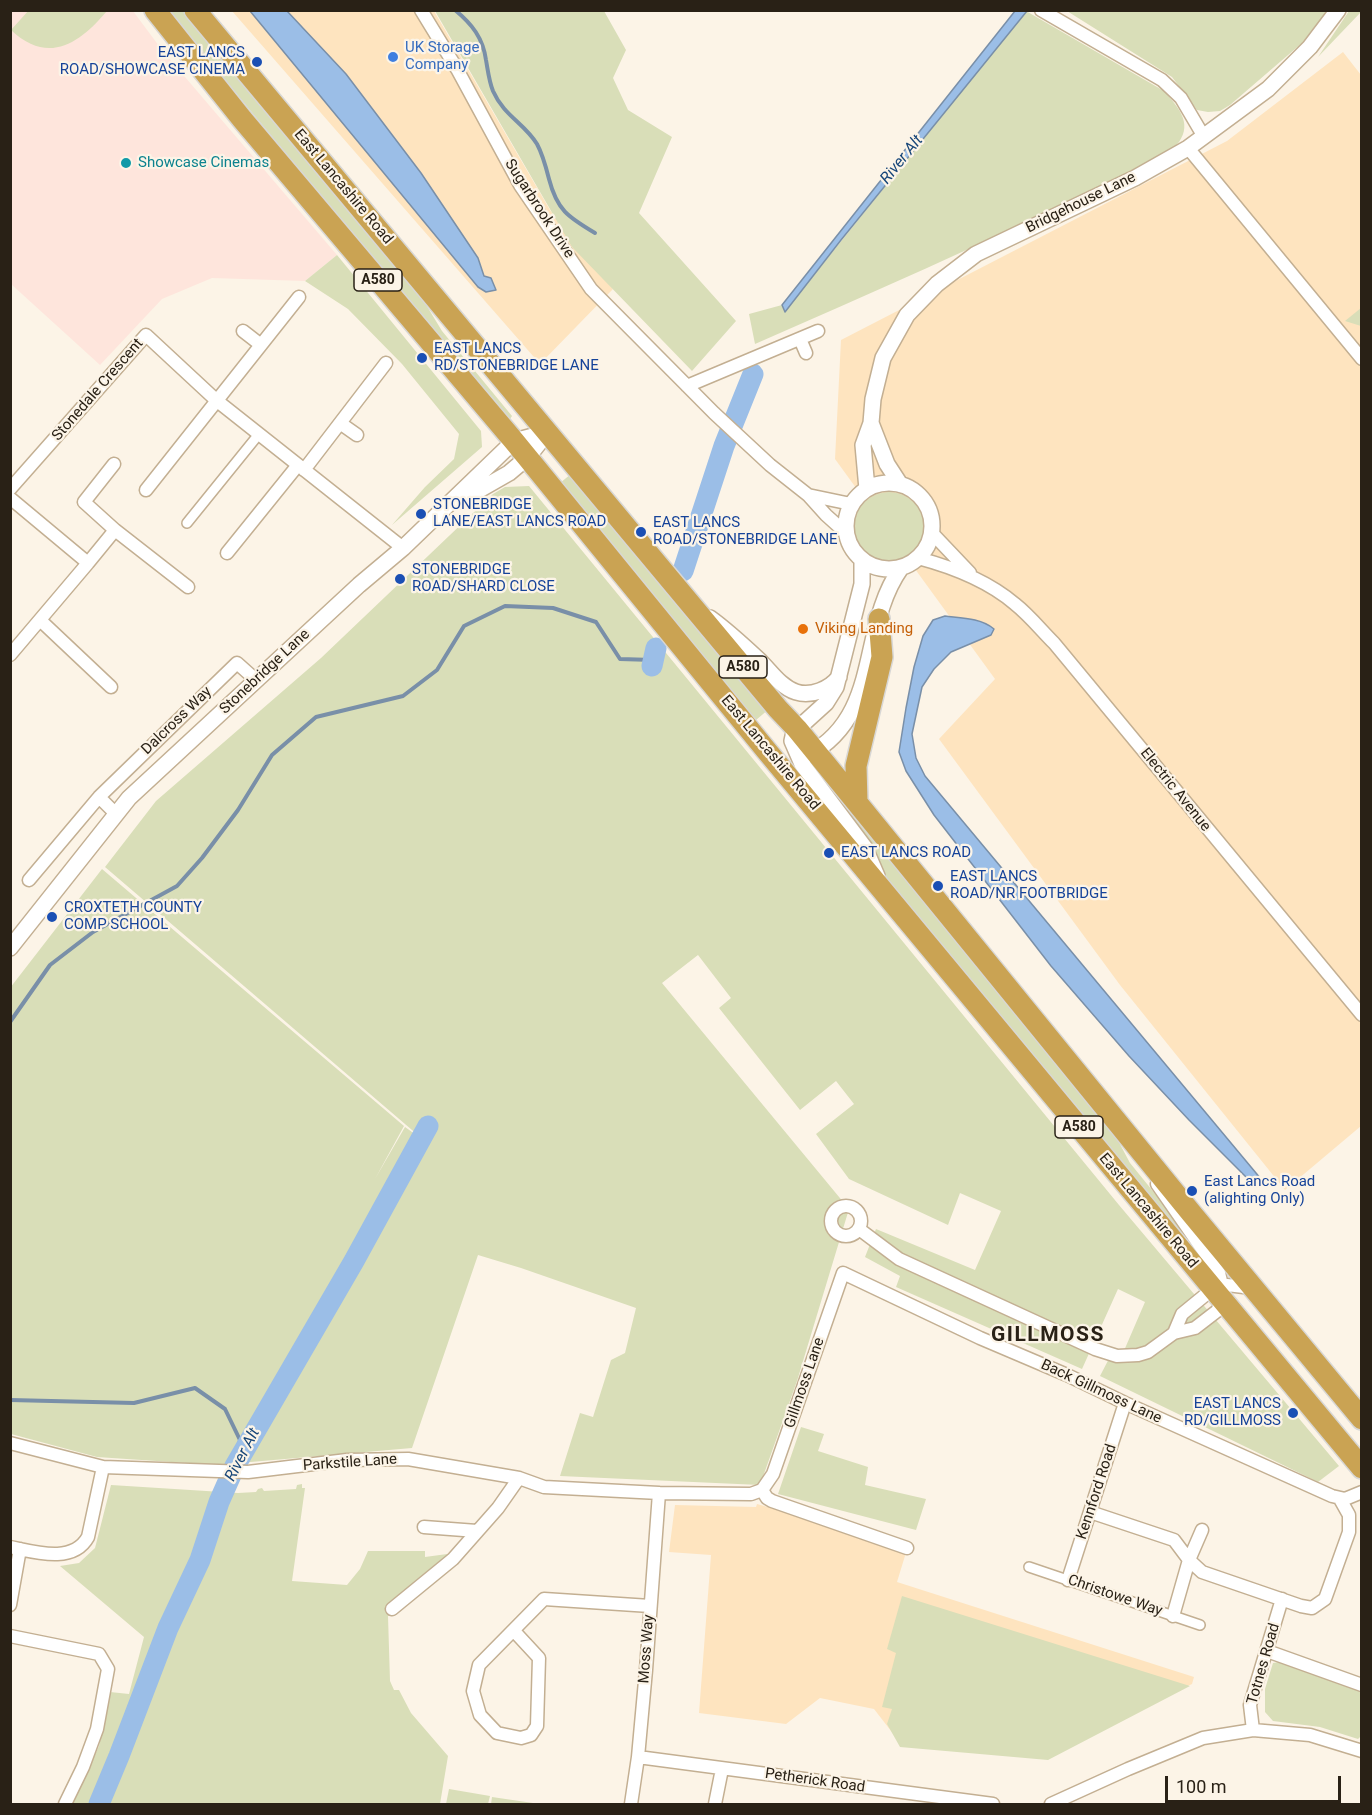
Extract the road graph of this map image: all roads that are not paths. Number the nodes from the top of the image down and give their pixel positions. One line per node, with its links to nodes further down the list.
1 (155, 10): 23 (highway, East Lancashire Road / A580)
2 (195, 10): 20 (highway, East Lancashire Road / A580)
3 (421, 10): 16 (street, Sugarbrook Drive)
4 (1338, 10): 6 (street, Bridgehouse Lane)
5 (1046, 14): 6 (street)
6 (1203, 136): 7 (street, Bridgehouse Lane)
7 (1188, 148): 13 (street); 19 (street, Bridgehouse Lane)
8 (298, 297): 12 (street)
9 (243, 331): 12 (street)
10 (818, 331): 11 (street)
11 (800, 339): 14 (street); 16 (street)
12 (261, 345): 17 (street)
13 (1359, 351)
14 (806, 353)
15 (386, 363): 18 (street)
16 (687, 386): 30 (street, Sugarbrook Drive)
17 (216, 400): 21 (street, Stonedale Crescent); 27 (street, Stonedale Crescent); 29 (street)
18 (340, 423): 22 (street); 25 (street)
19 (871, 423): 26 (street, Bridgehouse Lane); 28 (street, Bridgehouse Lane)
20 (548, 432): 23 (street, Stonebridge Lane); 46 (highway, East Lancashire Road / A580)
21 (259, 434): 25 (street, Stonedale Crescent); 34 (street)
22 (357, 435)
23 (521, 449): 33 (street, Stonebridge Lane); 33 (street); 54 (highway, East Lancashire Road / A580)
24 (114, 464): 35 (street)
25 (301, 467): 38 (street, Stonedale Crescent); 39 (street)
26 (900, 484): 28 (street); 37 (street)
27 (10, 489)
28 (867, 489): 32 (street)
29 (146, 490)
30 (808, 495): 32 (street); 36 (street)
31 (10, 498): 42 (street)
32 (851, 504): 36 (street)
33 (439, 513): 38 (street, Stonebridge Lane)
34 (187, 523)
35 (115, 530): 42 (street); 45 (street)
36 (846, 533): 41 (street)
37 (932, 533): 40 (street); 44 (street, Electric Avenue)
38 (403, 548): 51 (street, Stonebridge Lane)
39 (227, 553)
40 (918, 558): 43 (street); 44 (street, Electric Avenue)
41 (862, 560): 43 (street); 50 (street)
42 (88, 563): 48 (street)
43 (901, 568): 47 (street)
44 (975, 578): 62 (street, Electric Avenue)
45 (188, 587)
46 (691, 603): 50 (street); 53 (highway, East Lancashire Road / A580)
47 (879, 619): 55 (street); 57 (highway)
48 (40, 620): 49 (street); 52 (street)
49 (10, 655)
50 (840, 675): 53 (street)
51 (256, 680): 56 (street, Dalcross Way); 58 (street, Stonebridge Lane)
52 (111, 687)
53 (797, 729): 55 (highway, East Lancashire Road / A580)
54 (766, 750): 55 (street); 60 (highway, East Lancashire Road / A580)
55 (806, 754): 57 (highway, East Lancashire Road / A580); 60 (street)
56 (99, 797): 58 (street); 59 (street, Dalcross Way)
57 (857, 802): 63 (highway, East Lancashire Road / A580)
58 (116, 814): 61 (street, Stonebridge Lane)
59 (29, 880)
60 (883, 890): 67 (highway, East Lancashire Road / A580)
61 (10, 948)
62 (1362, 1015)
63 (1121, 1127): 66 (highway, East Lancashire Road / A580); 67 (street)
64 (859, 1229): 68 (street)
65 (843, 1273): 69 (street, Back Gillmoss Lane); 75 (street, Gillmoss Lane)
66 (1256, 1290): 67 (street); 70 (highway, East Lancashire Road / A580)
67 (1219, 1292): 68 (street); 68 (street); 73 (highway, East Lancashire Road / A580)
68 (1174, 1333)
69 (1125, 1403): 78 (street, Back Gillmoss Lane); 79 (street, Kennford Road)
70 (1362, 1419)
71 (10, 1443): 72 (street, Parkstile Lane)
72 (103, 1467): 74 (street, Parkstile Lane); 84 (street)
73 (1362, 1468)
74 (519, 1478): 77 (street, Parkstile Lane); 82 (street)
75 (762, 1490): 77 (street, Parkstile Lane); 85 (street)
76 (1362, 1492): 78 (street)
77 (659, 1493): 91 (street, Moss Way)
78 (1340, 1499): 83 (street)
79 (1090, 1512): 86 (street); 88 (street, Kennford Road)
80 (424, 1527): 82 (street)
81 (1202, 1530): 86 (street)
82 (477, 1531): 92 (street)
83 (1355, 1534): 89 (street)
84 (15, 1548): 90 (street)
85 (908, 1548)
86 (1190, 1560): 89 (street); 93 (street)
87 (1029, 1567): 88 (street, Christowe Way)
88 (1068, 1580): 93 (street, Christowe Way)
89 (1282, 1599): 97 (street, Totnes Road)
90 (10, 1605)
91 (650, 1606): 95 (street); 101 (street, Moss Way)
92 (392, 1609)
93 (1173, 1616): 94 (street, Christowe Way)
94 (1200, 1625)
95 (514, 1631): 95 (street)
96 (10, 1636): 103 (street)
97 (1267, 1651): 98 (street); 99 (street, Totnes Road)
98 (1362, 1685)
99 (1253, 1730): 100 (street); 107 (street)
100 (1362, 1751)
101 (638, 1757): 102 (street, Petherick Road); 104 (street, Moss Way)
102 (722, 1769): 105 (street); 106 (street, Petherick Road)
103 (65, 1804)
104 (631, 1804)
105 (715, 1804)
106 (993, 1804)
107 (1051, 1804)

